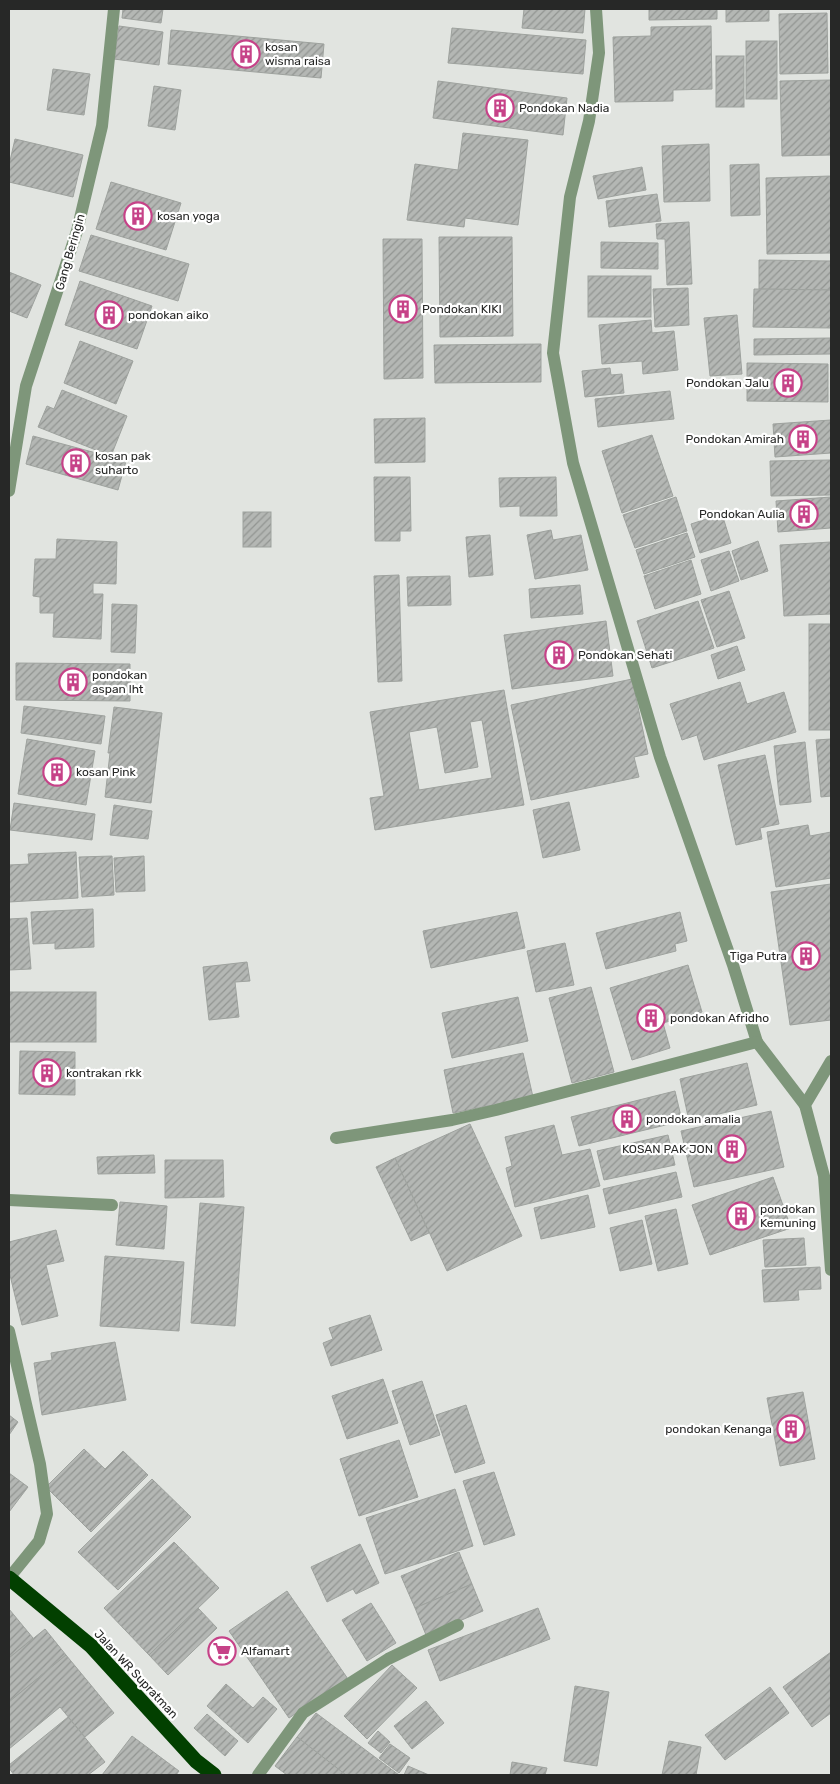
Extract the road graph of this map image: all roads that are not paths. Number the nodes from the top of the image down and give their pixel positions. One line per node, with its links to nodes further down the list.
1 (114, 9): 3 (street, Gang Beringin)
2 (596, 9): 4 (street)
3 (9, 491)
4 (757, 1042): 6 (street); 7 (street)
5 (831, 1062): 6 (street)
6 (805, 1105): 8 (street)
7 (336, 1138)
8 (827, 1176): 11 (street)
9 (9, 1200): 10 (street)
10 (112, 1204)
11 (831, 1270)
12 (9, 1331): 13 (street)
13 (9, 1578): 15 (highway, Jalan WR Supratman)
14 (458, 1625): 16 (street)
15 (214, 1775)
16 (258, 1775)

